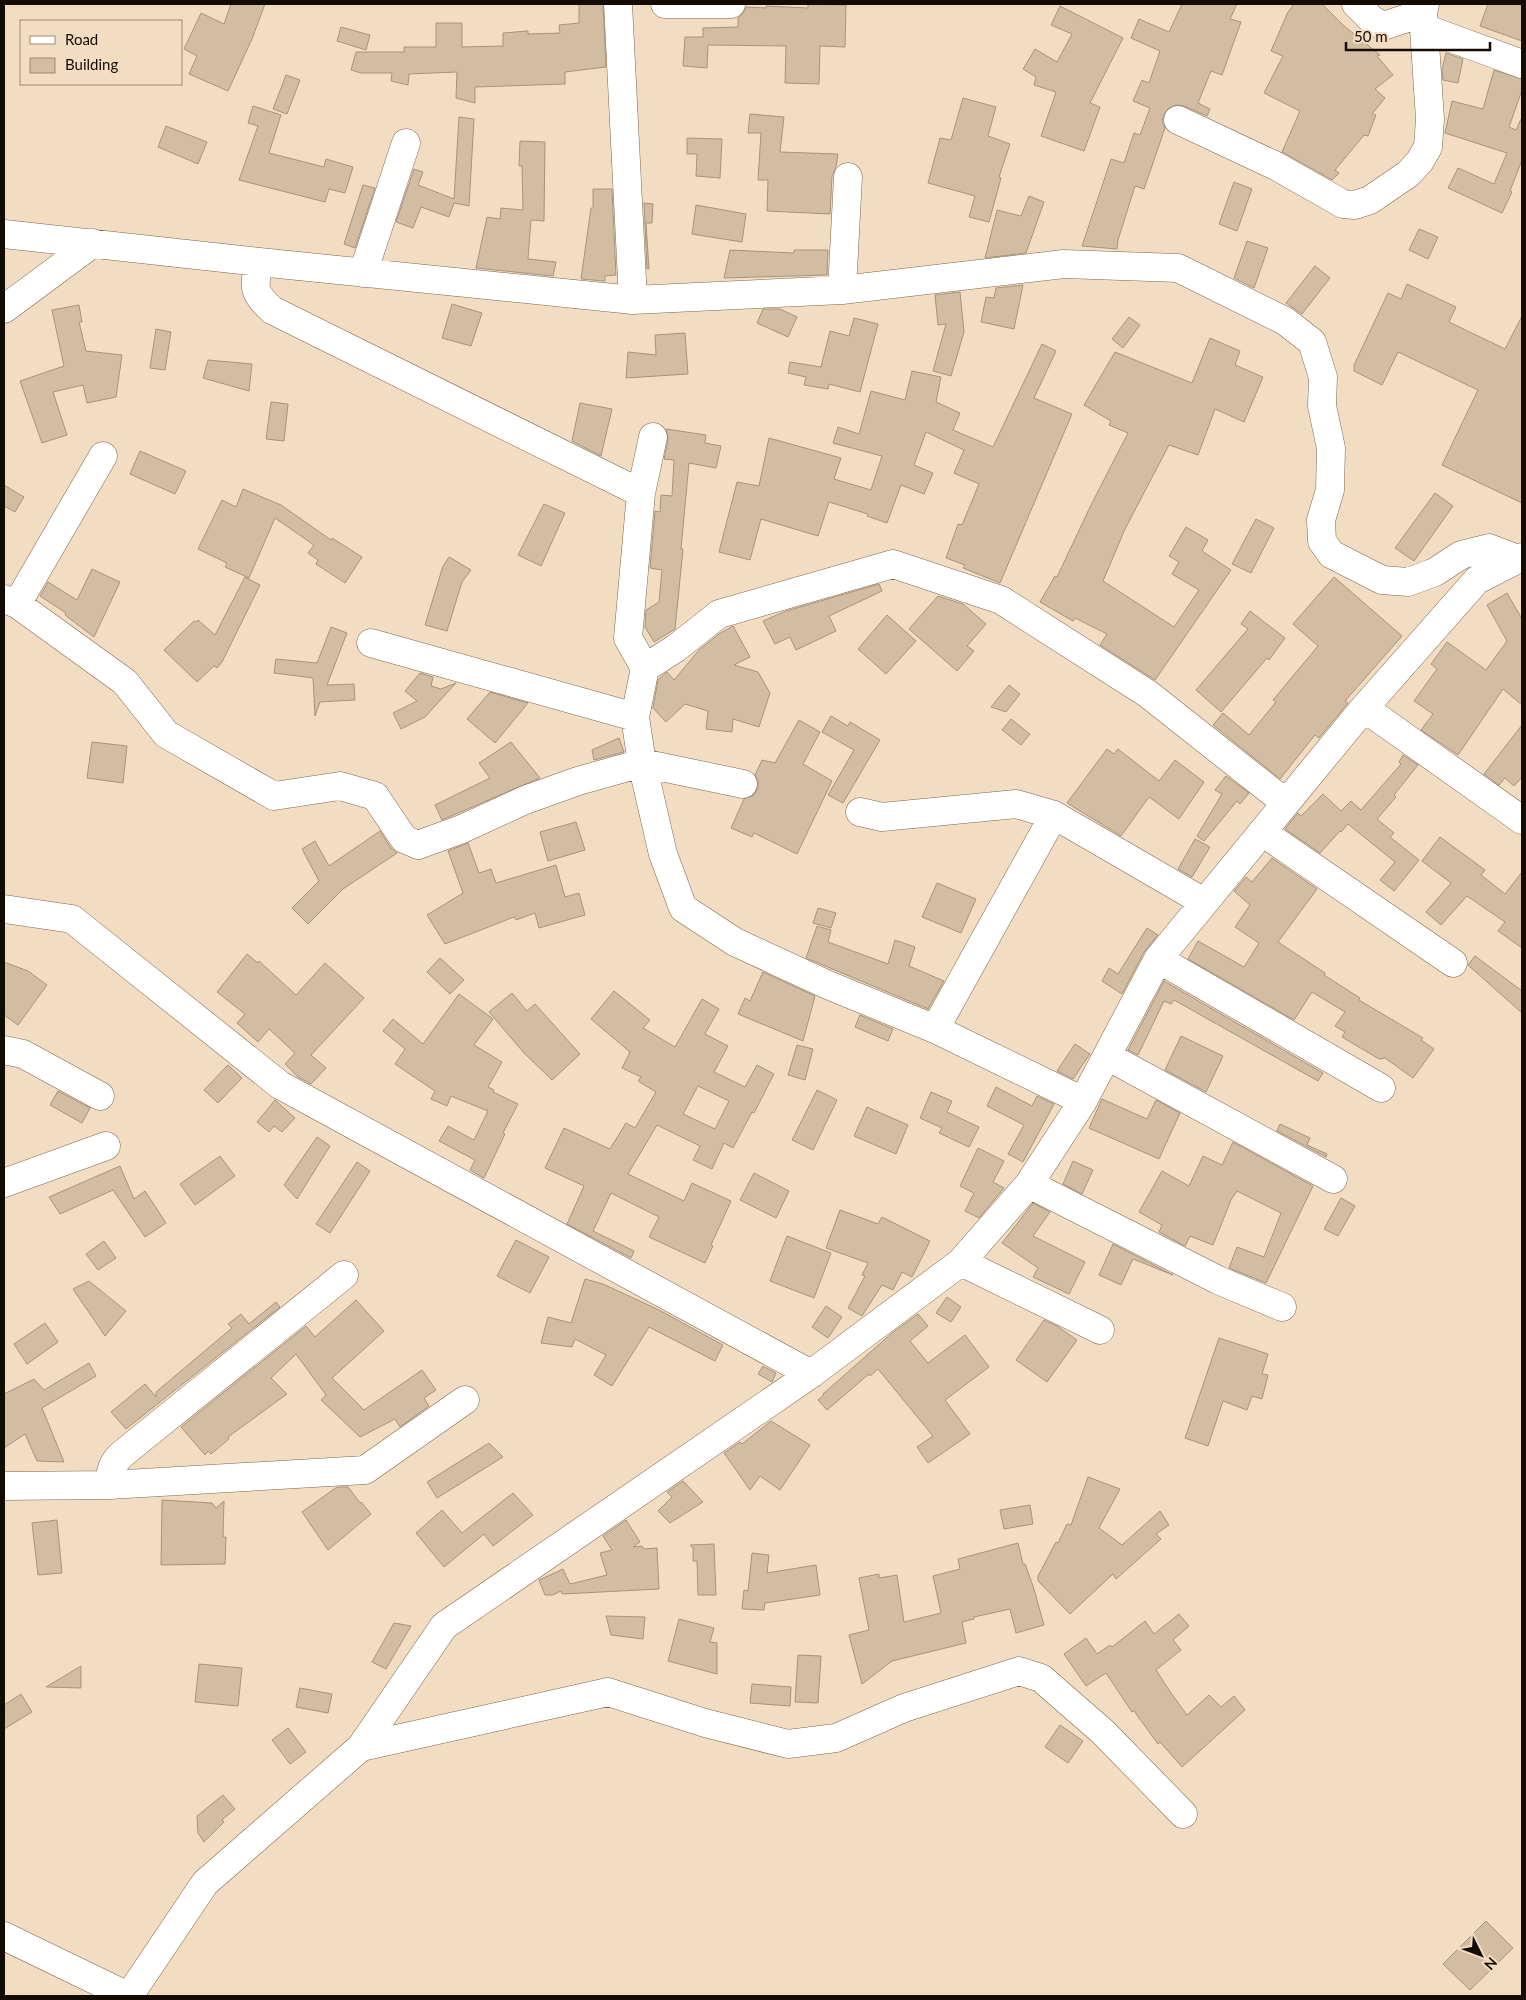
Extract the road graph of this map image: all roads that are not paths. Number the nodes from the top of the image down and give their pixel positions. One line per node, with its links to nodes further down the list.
1 (618, 4): 15 (street)
2 (670, 4): 3 (street)
3 (731, 4)
4 (1356, 4): 5 (street)
5 (1424, 15): 6 (street); 7 (street)
6 (1522, 64)
7 (1178, 120)
8 (406, 143): 13 (street)
9 (848, 177): 14 (street)
10 (4, 234): 11 (street)
11 (93, 244): 12 (street); 16 (street)
12 (260, 262): 13 (street); 19 (street)
13 (363, 273): 15 (street)
14 (842, 290): 15 (street); 20 (street)
15 (633, 300)
16 (4, 309)
17 (653, 437): 19 (street)
18 (103, 456): 21 (street)
19 (641, 493): 23 (street)
20 (1520, 558): 24 (street)
21 (11, 601): 26 (street)
22 (371, 643): 25 (street)
23 (645, 668): 25 (street); 28 (street)
24 (1364, 708): 28 (street); 31 (street)
25 (635, 717): 26 (street)
26 (642, 763): 27 (street); 37 (street)
27 (743, 784)
28 (1286, 803): 32 (street)
29 (860, 812): 30 (street)
30 (1054, 815): 33 (street); 37 (street)
31 (1522, 820)
32 (1262, 832): 33 (street); 36 (street)
33 (1204, 902): 35 (street)
34 (4, 909): 51 (street)
35 (1158, 959): 39 (street); 40 (street)
36 (1453, 963)
37 (935, 1030): 42 (street)
38 (4, 1050): 41 (street)
39 (1107, 1056): 42 (street); 44 (street)
40 (1381, 1088)
41 (100, 1096)
42 (1083, 1101): 46 (street)
43 (106, 1146): 45 (street)
44 (1333, 1179)
45 (4, 1183)
46 (1029, 1184): 47 (street); 49 (street)
47 (961, 1262): 50 (street); 51 (street)
48 (344, 1275): 53 (street)
49 (1282, 1307)
50 (1100, 1330)
51 (811, 1374): 55 (street)
52 (465, 1400): 53 (street)
53 (109, 1485): 54 (street)
54 (4, 1486)
55 (361, 1747): 56 (street); 58 (street)
56 (1183, 1814)
57 (4, 1936): 58 (street)
58 (128, 1996)

